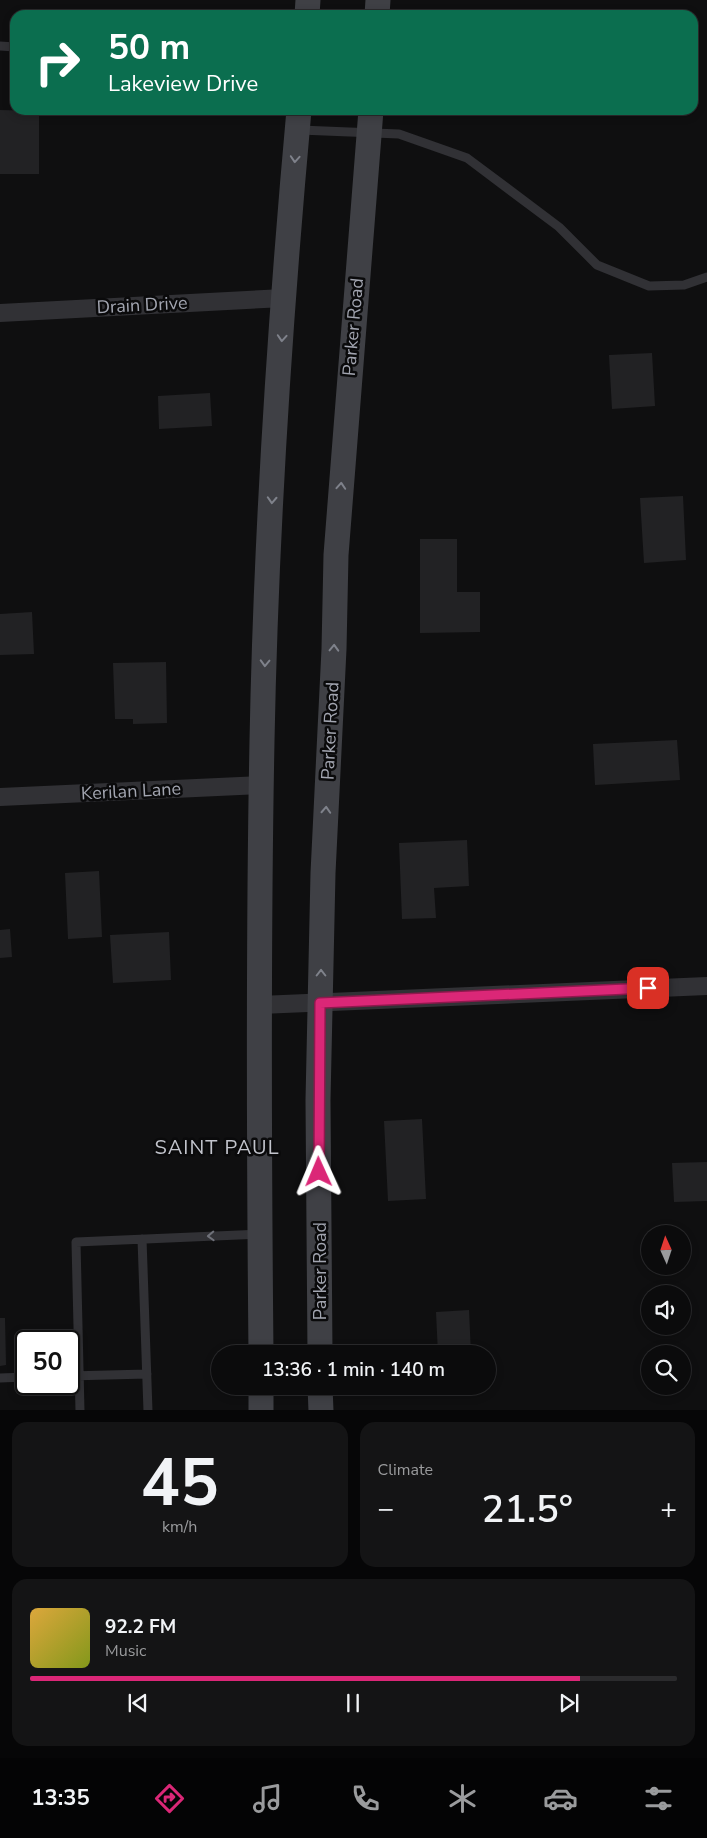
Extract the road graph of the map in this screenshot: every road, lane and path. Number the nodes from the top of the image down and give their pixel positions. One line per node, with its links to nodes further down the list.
1 (298, 120): 2 (lane); 4 (main road, one-way to 4)
2 (370, 121): 3 (lane); 9 (main road, Parker Road, one-way to 2)
3 (707, 277)
4 (284, 298): 5 (street, Drain Drive); 6 (main road, one-way to 6)
5 (0, 313)
6 (262, 784): 7 (street, Kerilan Lane); 10 (main road)
7 (0, 797)
8 (707, 986): 9 (street)
9 (320, 1003): 10 (street); 15 (main road, Parker Road)
10 (260, 1006): 11 (main road)
11 (259, 1234): 12 (lane, one-way to 12); 14 (main road)
12 (142, 1239): 13 (lane); 16 (lane)
13 (78, 1330)
14 (261, 1345)
15 (320, 1345)
16 (147, 1374): 17 (lane); 24 (lane)
17 (80, 1376)
18 (15, 1377): 19 (lane)
19 (0, 1378)
20 (80, 1395): 23 (lane)
21 (261, 1395): 25 (main road)
22 (320, 1395): 26 (main road)
23 (80, 1410)
24 (148, 1410)
25 (261, 1410)
26 (321, 1410)

